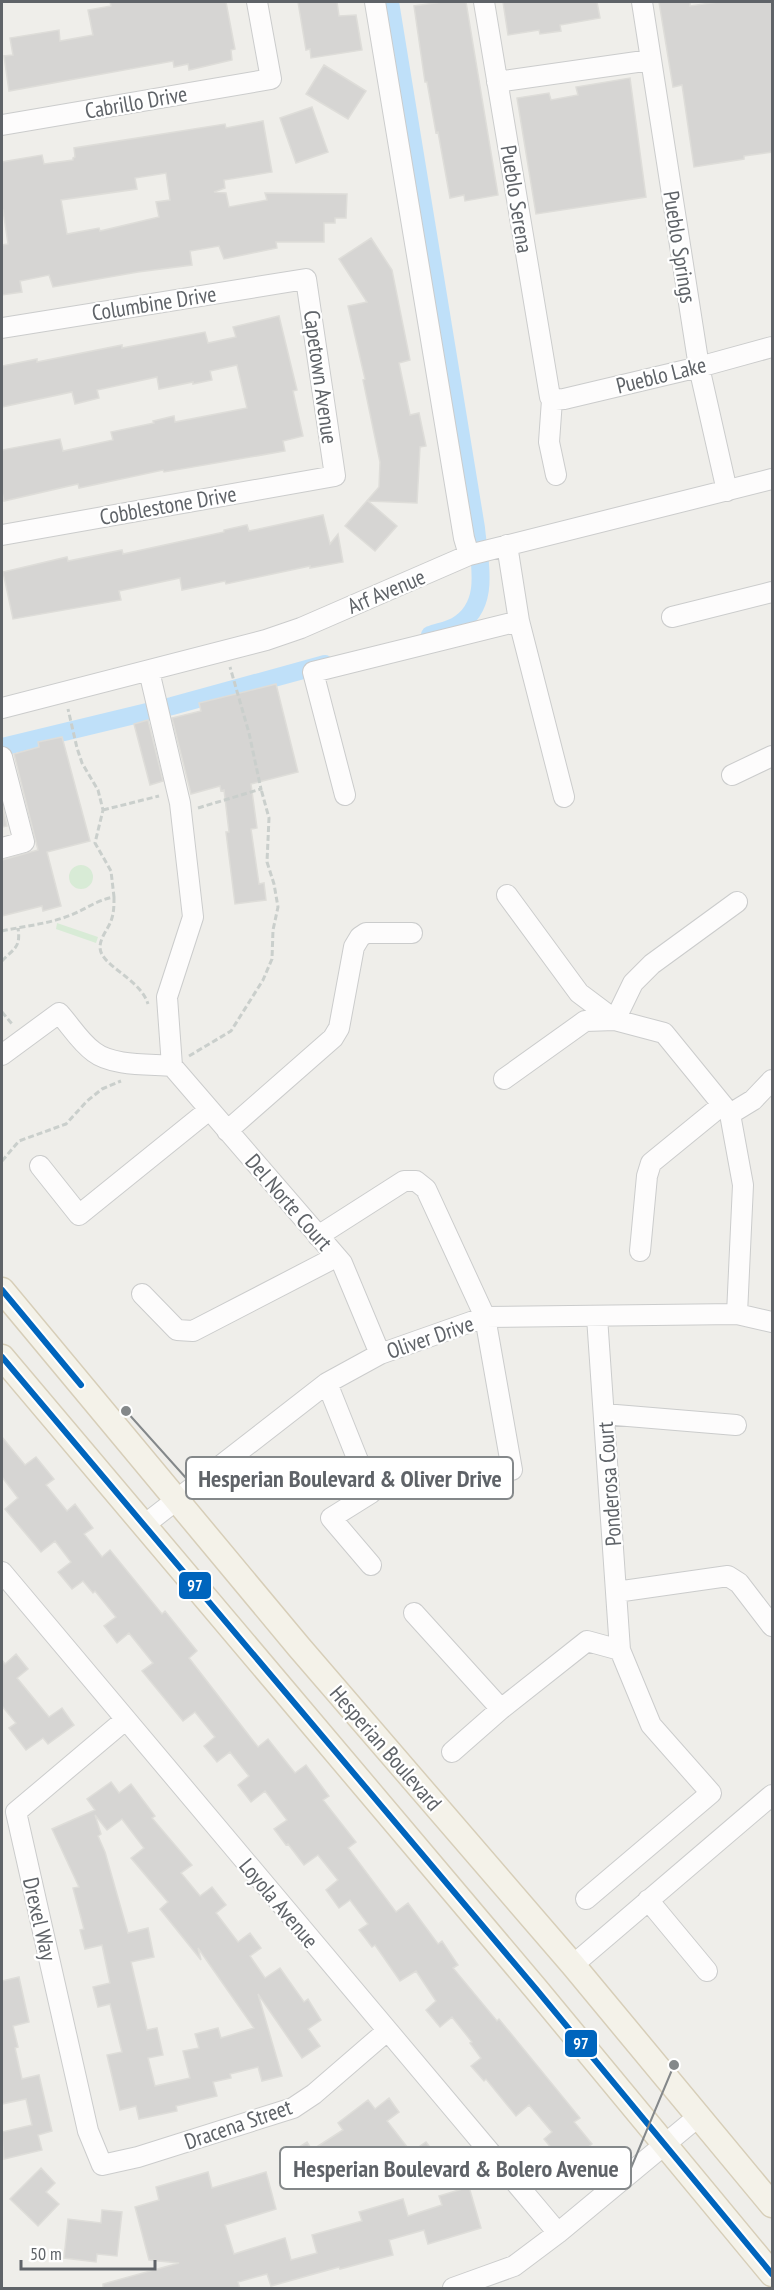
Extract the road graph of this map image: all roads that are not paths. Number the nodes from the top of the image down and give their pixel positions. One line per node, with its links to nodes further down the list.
1 (257, 2): 7 (street, Cabrillo Drive)
2 (375, 2): 19 (street)
3 (484, 2): 6 (street, Pueblo Serena)
4 (642, 2): 5 (street, Pueblo Springs)
5 (651, 60): 6 (street); 11 (street, Pueblo Springs)
6 (497, 82): 12 (street, Pueblo Serena)
7 (2, 125)
8 (306, 279): 9 (street, Columbine Drive); 13 (street, Capetown Avenue)
9 (2, 327)
10 (772, 347): 11 (street, Pueblo Lake)
11 (699, 367): 12 (street, Pueblo Lake); 16 (street, Pueblo Springs)
12 (551, 398): 14 (street, Pueblo Serena)
13 (335, 476): 17 (street, Cobblestone Drive)
14 (556, 476)
15 (772, 479): 16 (street, Arf Avenue)
16 (727, 490): 18 (street, Arf Avenue)
17 (2, 535)
18 (507, 545): 19 (street, Arf Avenue); 22 (street)
19 (469, 555): 23 (street, Arf Avenue)
20 (772, 592): 21 (street)
21 (672, 618)
22 (519, 621): 28 (street); 29 (street)
23 (149, 670): 24 (street, Arf Avenue); 36 (street)
24 (2, 708)
25 (772, 756): 27 (street)
26 (2, 757): 30 (street)
27 (732, 775)
28 (345, 795)
29 (564, 797)
30 (2, 848)
31 (507, 895): 34 (street)
32 (737, 902): 34 (street)
33 (412, 933): 41 (street)
34 (615, 1020): 37 (street); 39 (street)
35 (2, 1055): 36 (street)
36 (172, 1066): 40 (street, Del Norte Court)
37 (504, 1079)
38 (772, 1080): 39 (street)
39 (726, 1109): 44 (street); 48 (street)
40 (209, 1110): 41 (street, Del Norte Court); 42 (street)
41 (227, 1131): 43 (street, Del Norte Court)
42 (40, 1166)
43 (318, 1236): 45 (street, Del Norte Court); 49 (street)
44 (640, 1251)
45 (336, 1257): 47 (street); 52 (street, Del Norte Court)
46 (2, 1290): 58 (main road, Hesperian Boulevard)
47 (142, 1294)
48 (737, 1314): 50 (street, Oliver Drive); 51 (street, Oliver Drive)
49 (485, 1317): 50 (street, Oliver Drive); 52 (street, Oliver Drive); 57 (street)
50 (597, 1317): 55 (street, Ponderosa Court)
51 (772, 1322)
52 (380, 1354): 54 (street, Oliver Drive)
53 (2, 1357): 59 (main road, Hesperian Boulevard)
54 (327, 1383): 58 (street, Oliver Drive); 60 (street)
55 (604, 1414): 56 (street); 62 (street, Ponderosa Court)
56 (736, 1425)
57 (512, 1470)
58 (177, 1500): 59 (street, Oliver Drive); 72 (main road, Hesperian Boulevard)
59 (143, 1526): 76 (main road, Hesperian Boulevard)
60 (371, 1565)
61 (2, 1572): 67 (street, Loyola Avenue)
62 (616, 1592): 64 (street); 65 (street, Ponderosa Court)
63 (414, 1613): 66 (street)
64 (772, 1626)
65 (620, 1650): 66 (street); 70 (street, Ponderosa Court)
66 (501, 1709): 68 (street)
67 (125, 1720): 74 (street, Loyola Avenue); 77 (street, Drexel Way)
68 (452, 1752)
69 (772, 1795): 71 (street)
70 (586, 1899)
71 (648, 1900): 72 (street); 73 (street)
72 (573, 1965): 75 (main road, Hesperian Boulevard)
73 (708, 1971)
74 (387, 2031): 77 (street, Dracena Street); 79 (street, Loyola Avenue)
75 (699, 2116): 76 (street); 78 (main road, Hesperian Boulevard)
76 (666, 2145): 79 (street); 80 (main road, Hesperian Boulevard)
77 (102, 2165)
78 (772, 2205)
79 (558, 2234): 81 (street)
80 (772, 2274)
81 (453, 2289)

